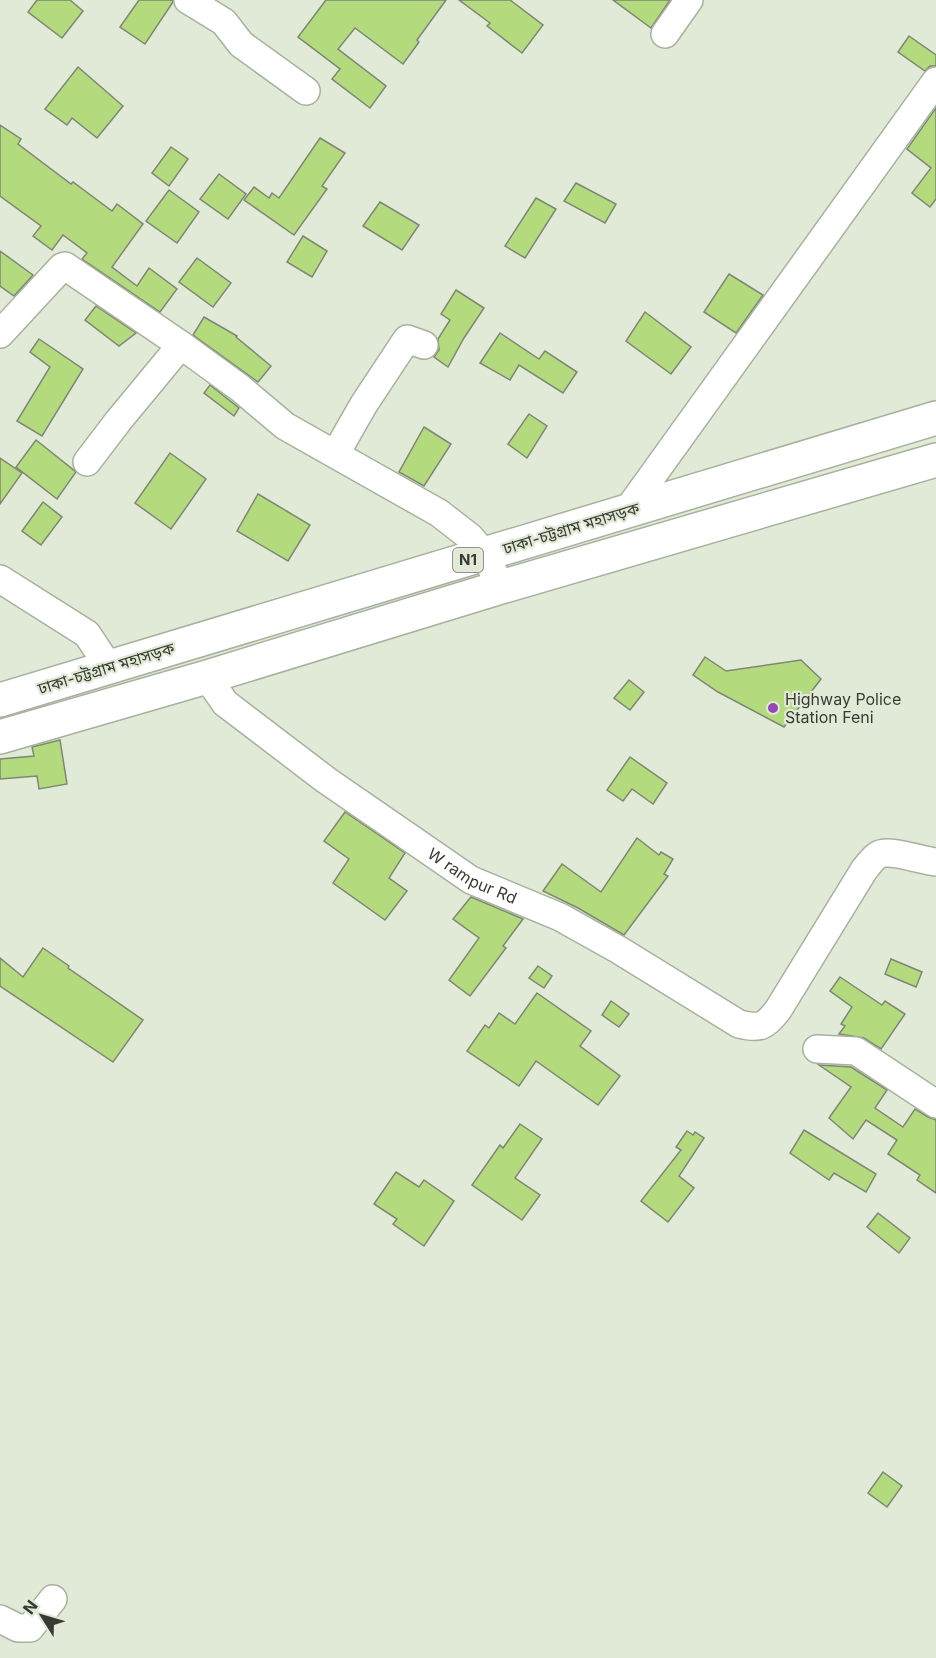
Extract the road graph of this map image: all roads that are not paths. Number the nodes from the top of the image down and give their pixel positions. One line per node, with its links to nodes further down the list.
1 (188, 0): 5 (street)
2 (689, 0): 3 (street)
3 (665, 34)
4 (936, 81): 13 (street)
5 (306, 91)
6 (0, 334): 7 (street)
7 (182, 345): 10 (street); 12 (street)
8 (424, 345): 10 (street)
9 (936, 418): 13 (highway, ঢাকা-চট্টগ্রাম মহাসড়ক / N1)
10 (336, 453): 14 (street)
11 (936, 459): 16 (highway, N1)
12 (87, 462)
13 (627, 511): 14 (highway, ঢাকা-চট্টগ্রাম মহাসড়ক / N1)
14 (484, 555): 16 (street); 17 (highway, ঢাকা-চট্টগ্রাম মহাসড়ক / N1)
15 (0, 579): 17 (street)
16 (501, 587): 18 (highway, N1)
17 (109, 667): 19 (highway, ঢাকা-চট্টগ্রাম মহাসড়ক / N1)
18 (207, 677): 20 (highway, N1); 21 (street, W rampur Rd)
19 (0, 700)
20 (0, 737)
21 (936, 862)
22 (817, 1049): 23 (street)
23 (936, 1104)
24 (53, 1599): 25 (street)
25 (0, 1619)

